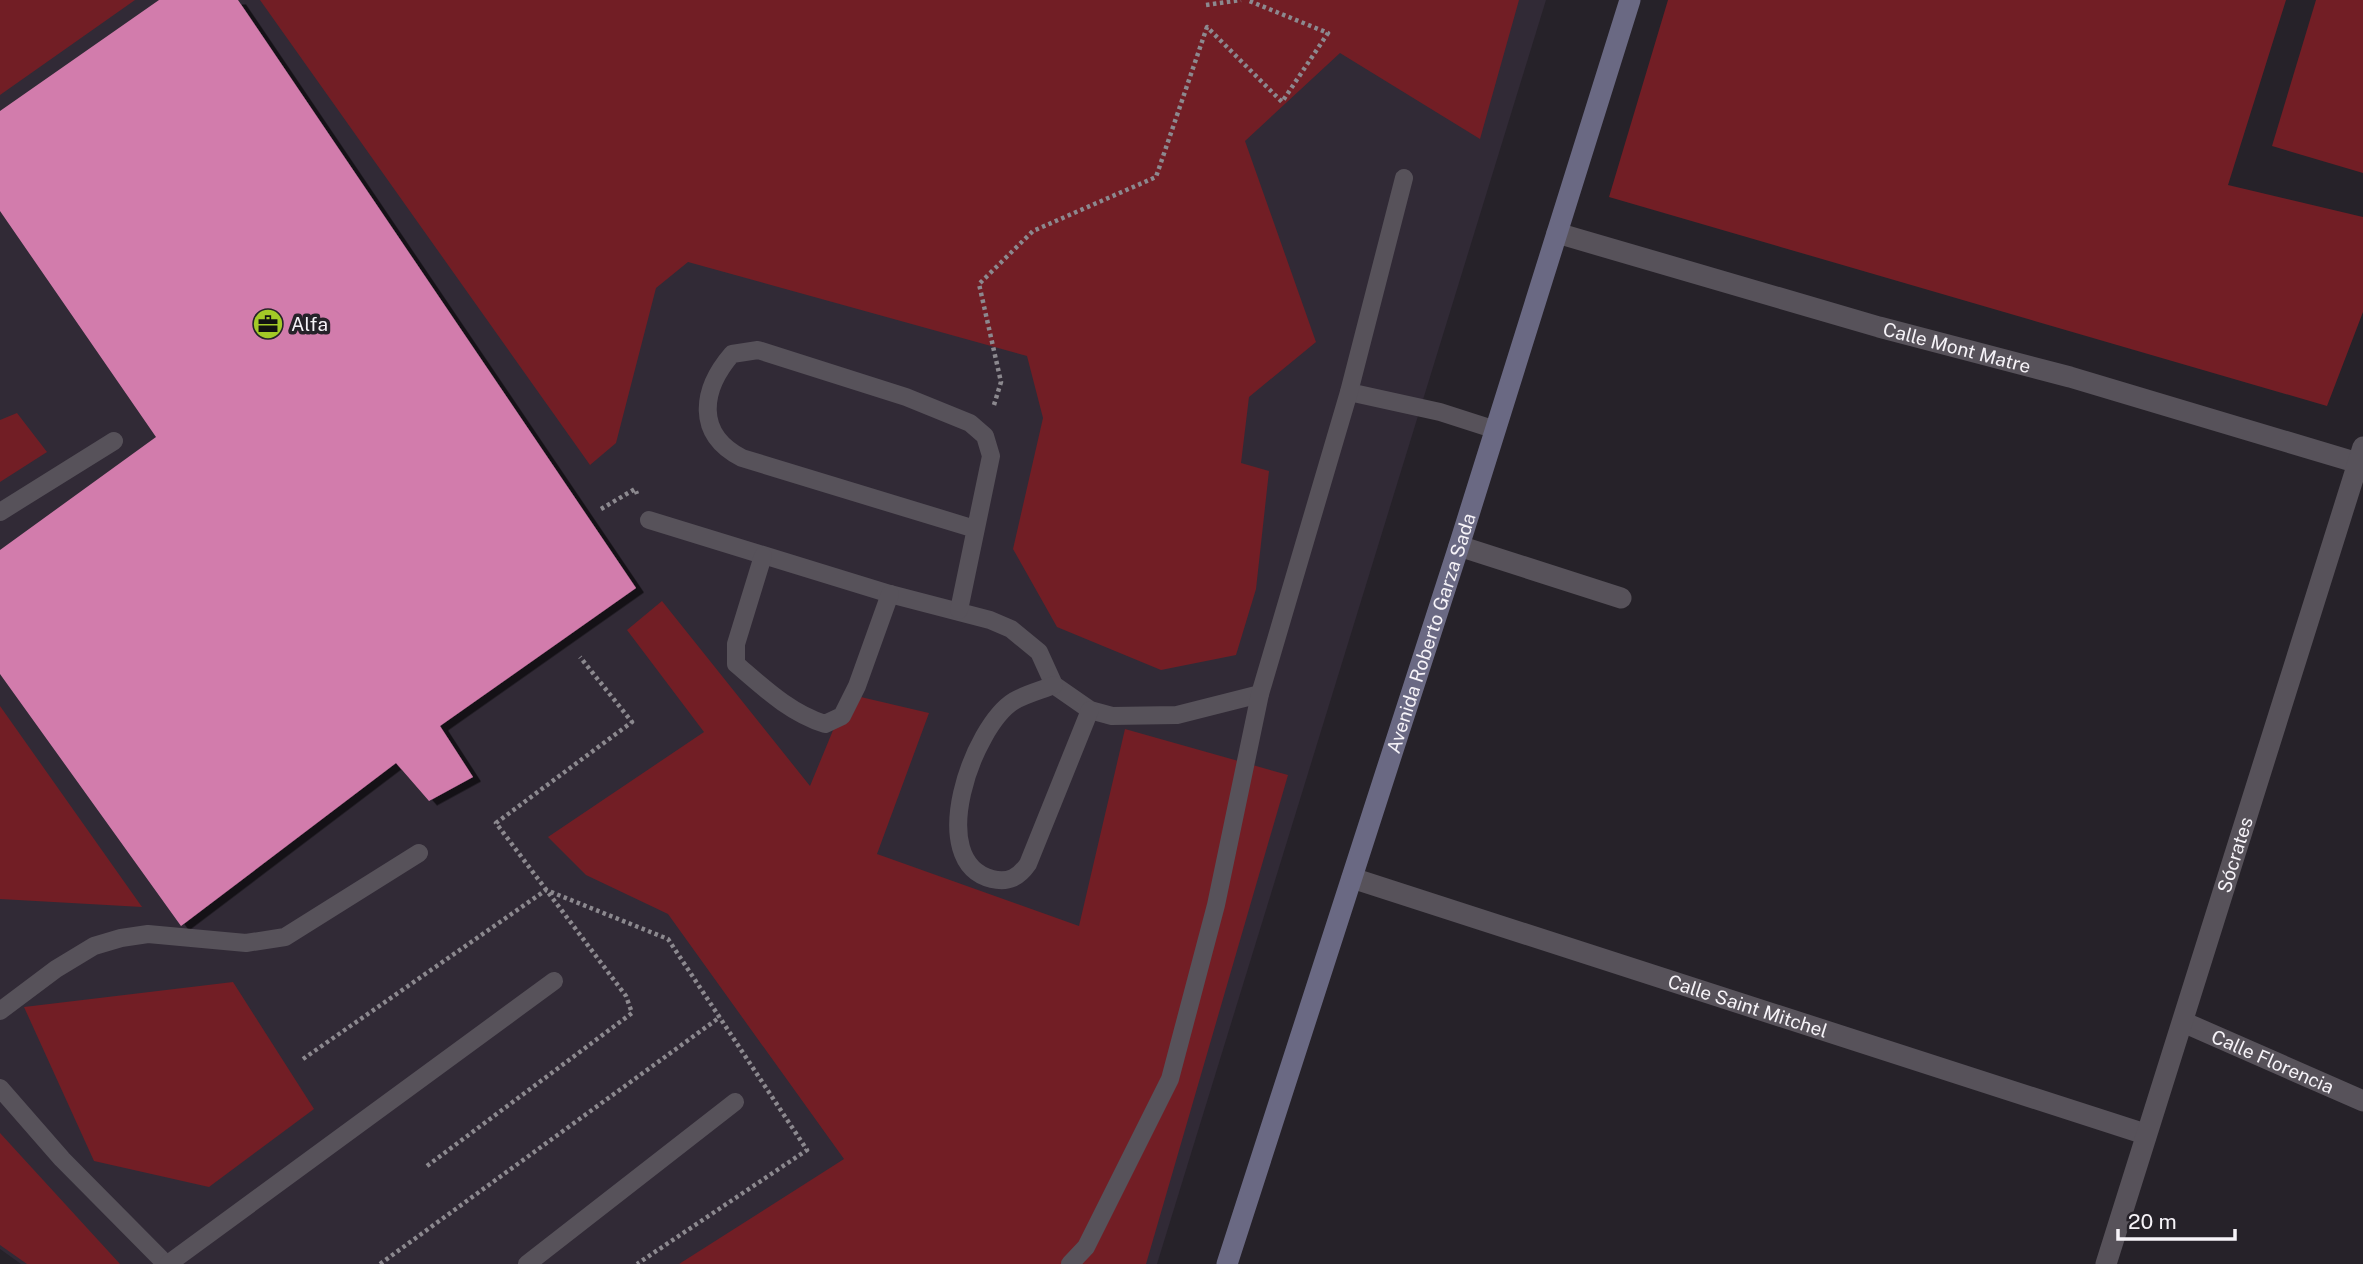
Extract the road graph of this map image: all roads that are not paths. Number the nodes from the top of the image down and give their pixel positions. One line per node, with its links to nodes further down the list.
1 (1630, 0): 3 (street, Avenida Roberto Garza Sada)
2 (1404, 178): 4 (lane)
3 (1558, 233): 5 (street, Avenida Roberto Garza Sada); 7 (street, Calle Mont Matre)
4 (1349, 393): 5 (lane); 17 (lane)
5 (1496, 430): 11 (street, Avenida Roberto Garza Sada)
6 (114, 441): 8 (lane)
7 (2360, 455): 23 (street, Sócrates)
8 (0, 512)
9 (649, 520): 12 (lane)
10 (975, 529): 10 (lane); 15 (lane)
11 (1459, 546): 14 (street); 20 (street, Avenida Roberto Garza Sada)
12 (763, 555): 13 (lane); 13 (lane)
13 (890, 594): 15 (lane)
14 (1620, 598)
15 (960, 610): 16 (lane)
16 (1055, 685): 18 (lane); 18 (lane)
17 (1260, 694): 18 (lane); 30 (lane)
18 (1090, 710)
19 (419, 853): 22 (lane)
20 (1352, 878): 27 (street, Calle Saint Mitchel); 31 (street, Avenida Roberto Garza Sada)
21 (554, 981): 28 (lane)
22 (0, 1012)
23 (2183, 1022): 25 (street, Calle Florencia); 27 (street, Sócrates)
24 (0, 1088): 28 (lane)
25 (2363, 1101)
26 (735, 1102): 29 (lane)
27 (2145, 1134): 32 (street, Sócrates)
28 (167, 1264)
29 (527, 1264)
30 (1070, 1264)
31 (1227, 1264)
32 (2106, 1264)

